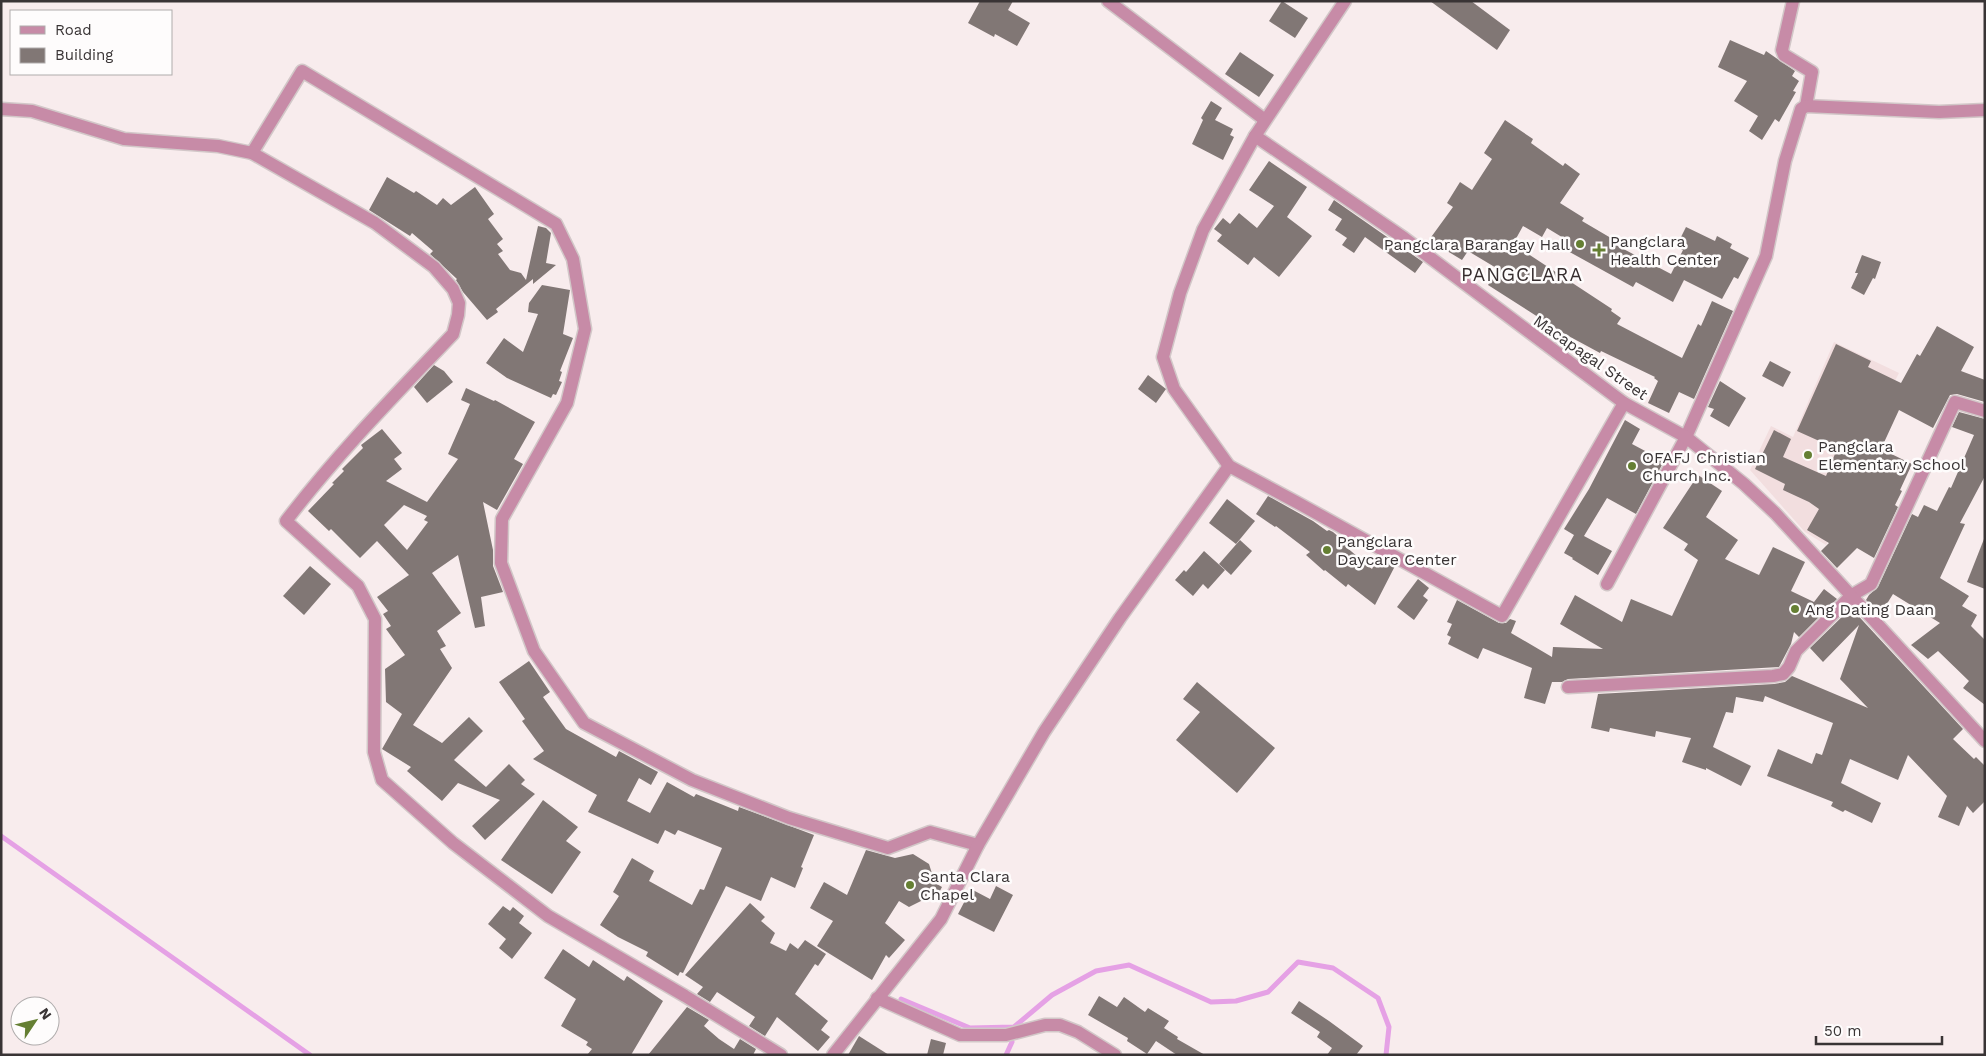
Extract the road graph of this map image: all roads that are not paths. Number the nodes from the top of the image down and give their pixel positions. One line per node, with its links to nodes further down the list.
1 (1108, 1): 7 (street)
2 (1345, 1): 7 (street)
3 (1793, 1): 4 (street)
4 (1806, 106): 6 (street); 12 (street)
5 (1, 109): 9 (street)
6 (1984, 109)
7 (1266, 120): 8 (street)
8 (1255, 136): 10 (street, Macapagal Street); 13 (street)
9 (252, 153): 18 (street); 20 (street)
10 (1624, 403): 12 (street, Macapagal Street); 13 (street)
11 (1985, 411): 15 (street)
12 (1686, 437): 14 (street); 15 (street, Macapagal Street)
13 (1229, 466): 18 (street)
14 (1607, 584)
15 (1852, 595): 16 (street); 17 (street, Macapagal Street)
16 (1568, 687)
17 (1985, 741)
18 (978, 845): 19 (street)
19 (877, 998): 21 (street); 22 (street)
20 (781, 1055)
21 (833, 1055)
22 (1114, 1055)

